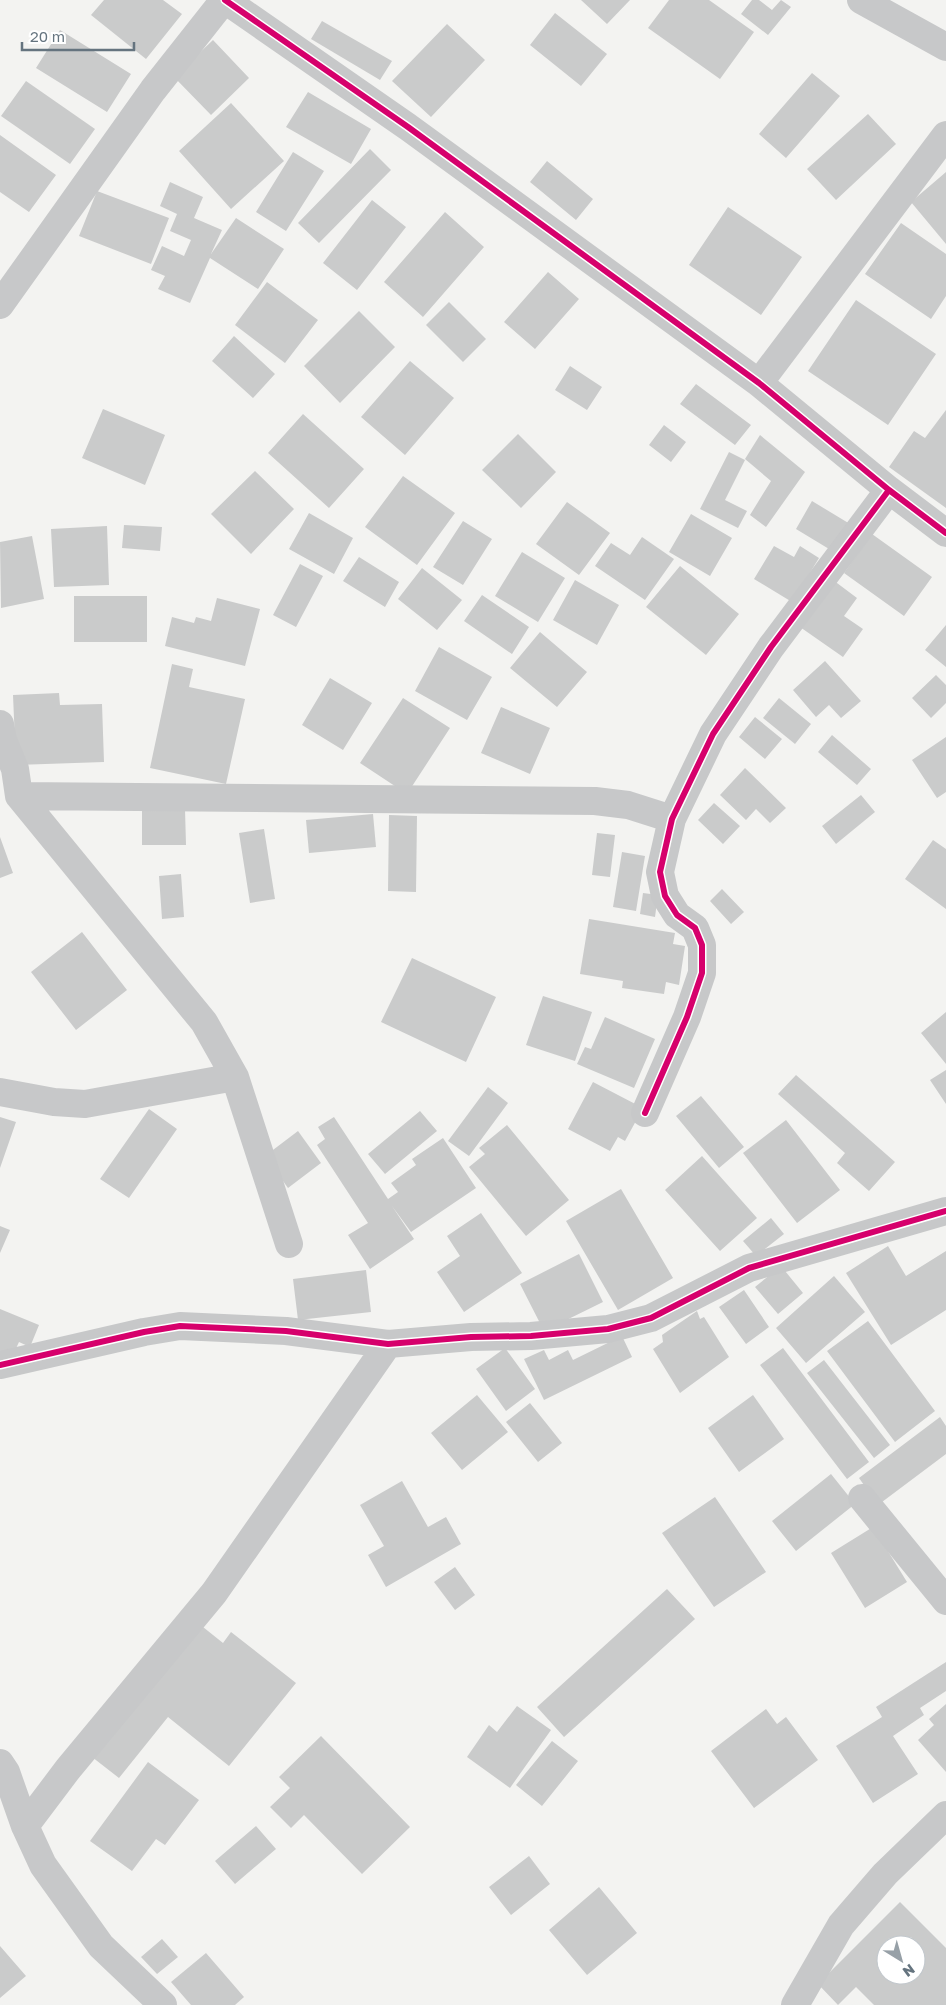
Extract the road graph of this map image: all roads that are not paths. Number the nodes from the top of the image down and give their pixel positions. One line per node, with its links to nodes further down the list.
1 (224, 0): 5 (street); 6 (street)
2 (861, 0): 3 (street)
3 (946, 48)
4 (946, 135): 6 (street)
5 (0, 305)
6 (759, 383): 7 (street)
7 (889, 490): 8 (street); 12 (street)
8 (946, 533)
9 (0, 724): 10 (street)
10 (8, 771): 11 (street)
11 (19, 796): 12 (street); 13 (street)
12 (672, 819): 15 (street)
13 (235, 1077): 14 (street); 17 (street)
14 (0, 1092)
15 (645, 1114)
16 (946, 1211): 18 (street)
17 (289, 1244)
18 (388, 1344): 19 (street); 24 (street)
19 (0, 1365)
20 (862, 1498): 21 (street)
21 (946, 1601)
22 (0, 1763): 24 (street)
23 (946, 1815): 26 (street)
24 (25, 1826): 25 (street)
25 (163, 2005)
26 (795, 2005)

